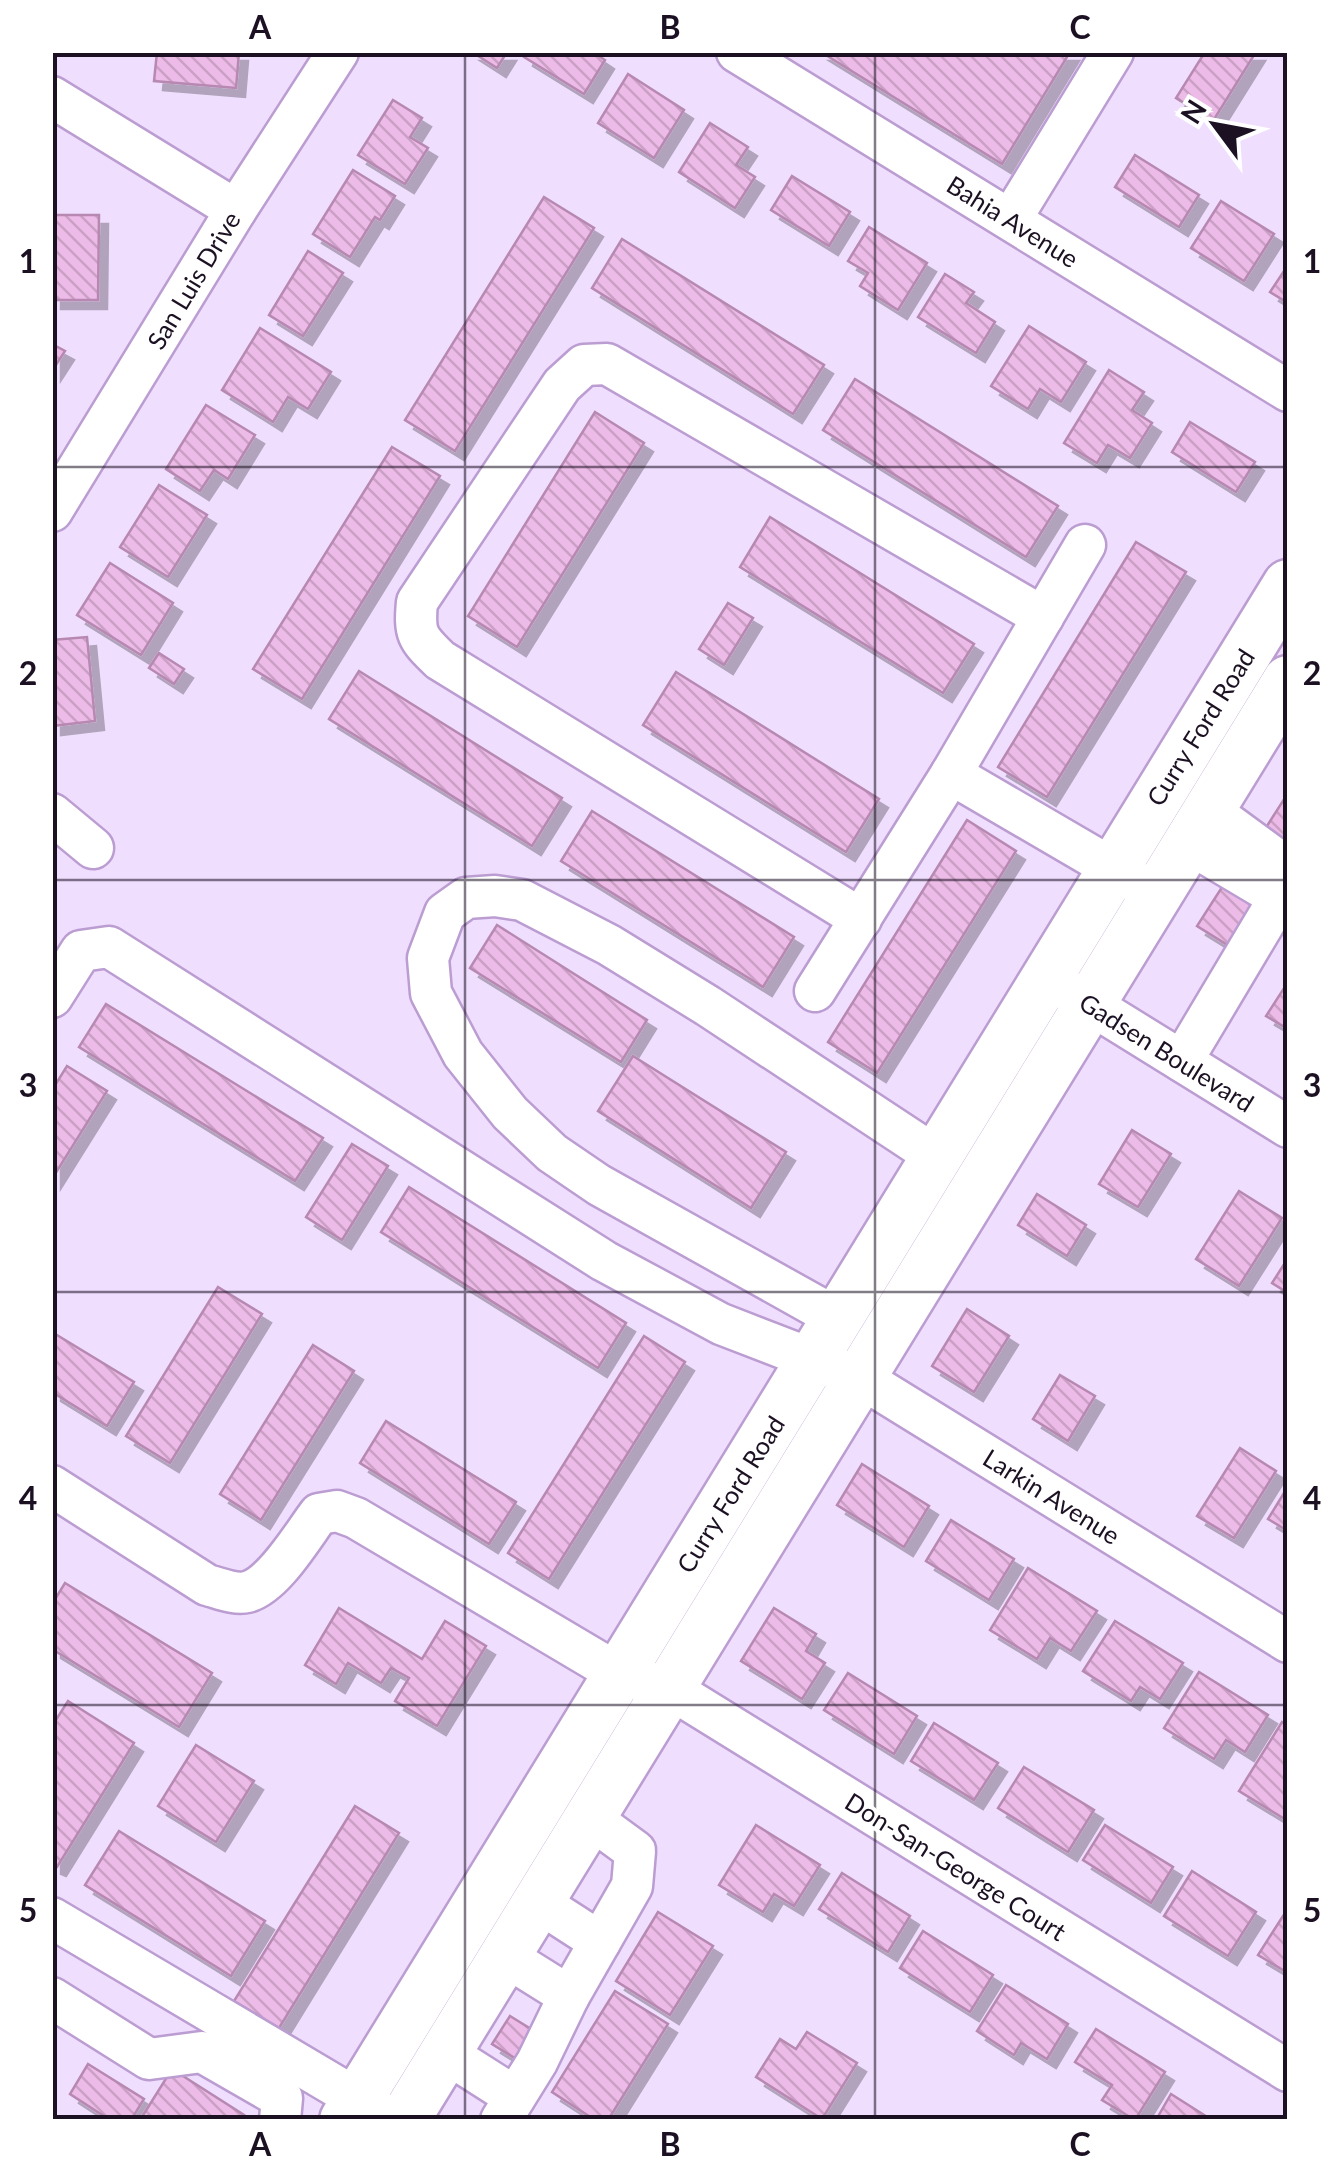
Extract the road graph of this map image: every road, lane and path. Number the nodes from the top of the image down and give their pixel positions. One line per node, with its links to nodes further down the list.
1 (338, 52): 5 (street, San Luis Drive)
2 (737, 52): 6 (street, Bahia Avenue)
3 (1113, 52): 6 (street)
4 (52, 97): 5 (street)
5 (236, 210): 8 (street, San Luis Drive)
6 (1010, 219): 7 (street, Bahia Avenue)
7 (1288, 391)
8 (52, 510)
9 (1086, 544): 11 (street)
10 (1283, 602): 17 (main road, Curry Ford Road)
11 (1043, 617): 13 (street); 20 (street)
12 (1288, 681): 15 (main road, Curry Ford Road)
13 (951, 774): 17 (street); 20 (street)
14 (52, 814): 16 (street)
15 (1199, 826): 18 (street); 19 (main road, Curry Ford Road); 25 (street)
16 (93, 848)
17 (1113, 868): 19 (street); 21 (main road, Curry Ford Road)
18 (1288, 868)
19 (1157, 894): 24 (main road, Curry Ford Road)
20 (860, 919): 22 (street)
21 (1046, 978): 24 (street, Gadsen Boulevard); 27 (main road, Curry Ford Road)
22 (815, 992)
23 (52, 997): 29 (street, Larkin Avenue)
24 (1090, 1005): 25 (street, Gadsen Boulevard); 30 (main road, Curry Ford Road)
25 (1182, 1062): 26 (street, Gadsen Boulevard)
26 (1288, 1127)
27 (937, 1157): 28 (main road, Curry Ford Road); 28 (street)
28 (837, 1318): 29 (main road, Curry Ford Road)
29 (812, 1361): 30 (street, Larkin Avenue); 33 (main road, Curry Ford Road)
30 (861, 1378): 32 (street, Larkin Avenue); 34 (main road, Curry Ford Road)
31 (52, 1486): 33 (street, Don-San-George Court)
32 (1288, 1642)
33 (619, 1674): 34 (street, Don-San-George Court); 45 (main road, Curry Ford Road)
34 (669, 1688): 35 (main road, Curry Ford Road); 43 (street, Don-San-George Court)
35 (590, 1818): 36 (main road, Curry Ford Road); 38 (street)
36 (538, 1902): 38 (street); 39 (main road, Curry Ford Road)
37 (52, 1918): 45 (street)
38 (600, 1942): 40 (street)
39 (505, 1956): 40 (street); 42 (main road, Curry Ford Road)
40 (570, 1996): 44 (street)
41 (52, 1998): 46 (street)
42 (446, 2053): 44 (street); 47 (main road, Curry Ford Road)
43 (1288, 2072)
44 (508, 2108)
45 (366, 2112)
46 (280, 2120)
47 (404, 2120)

